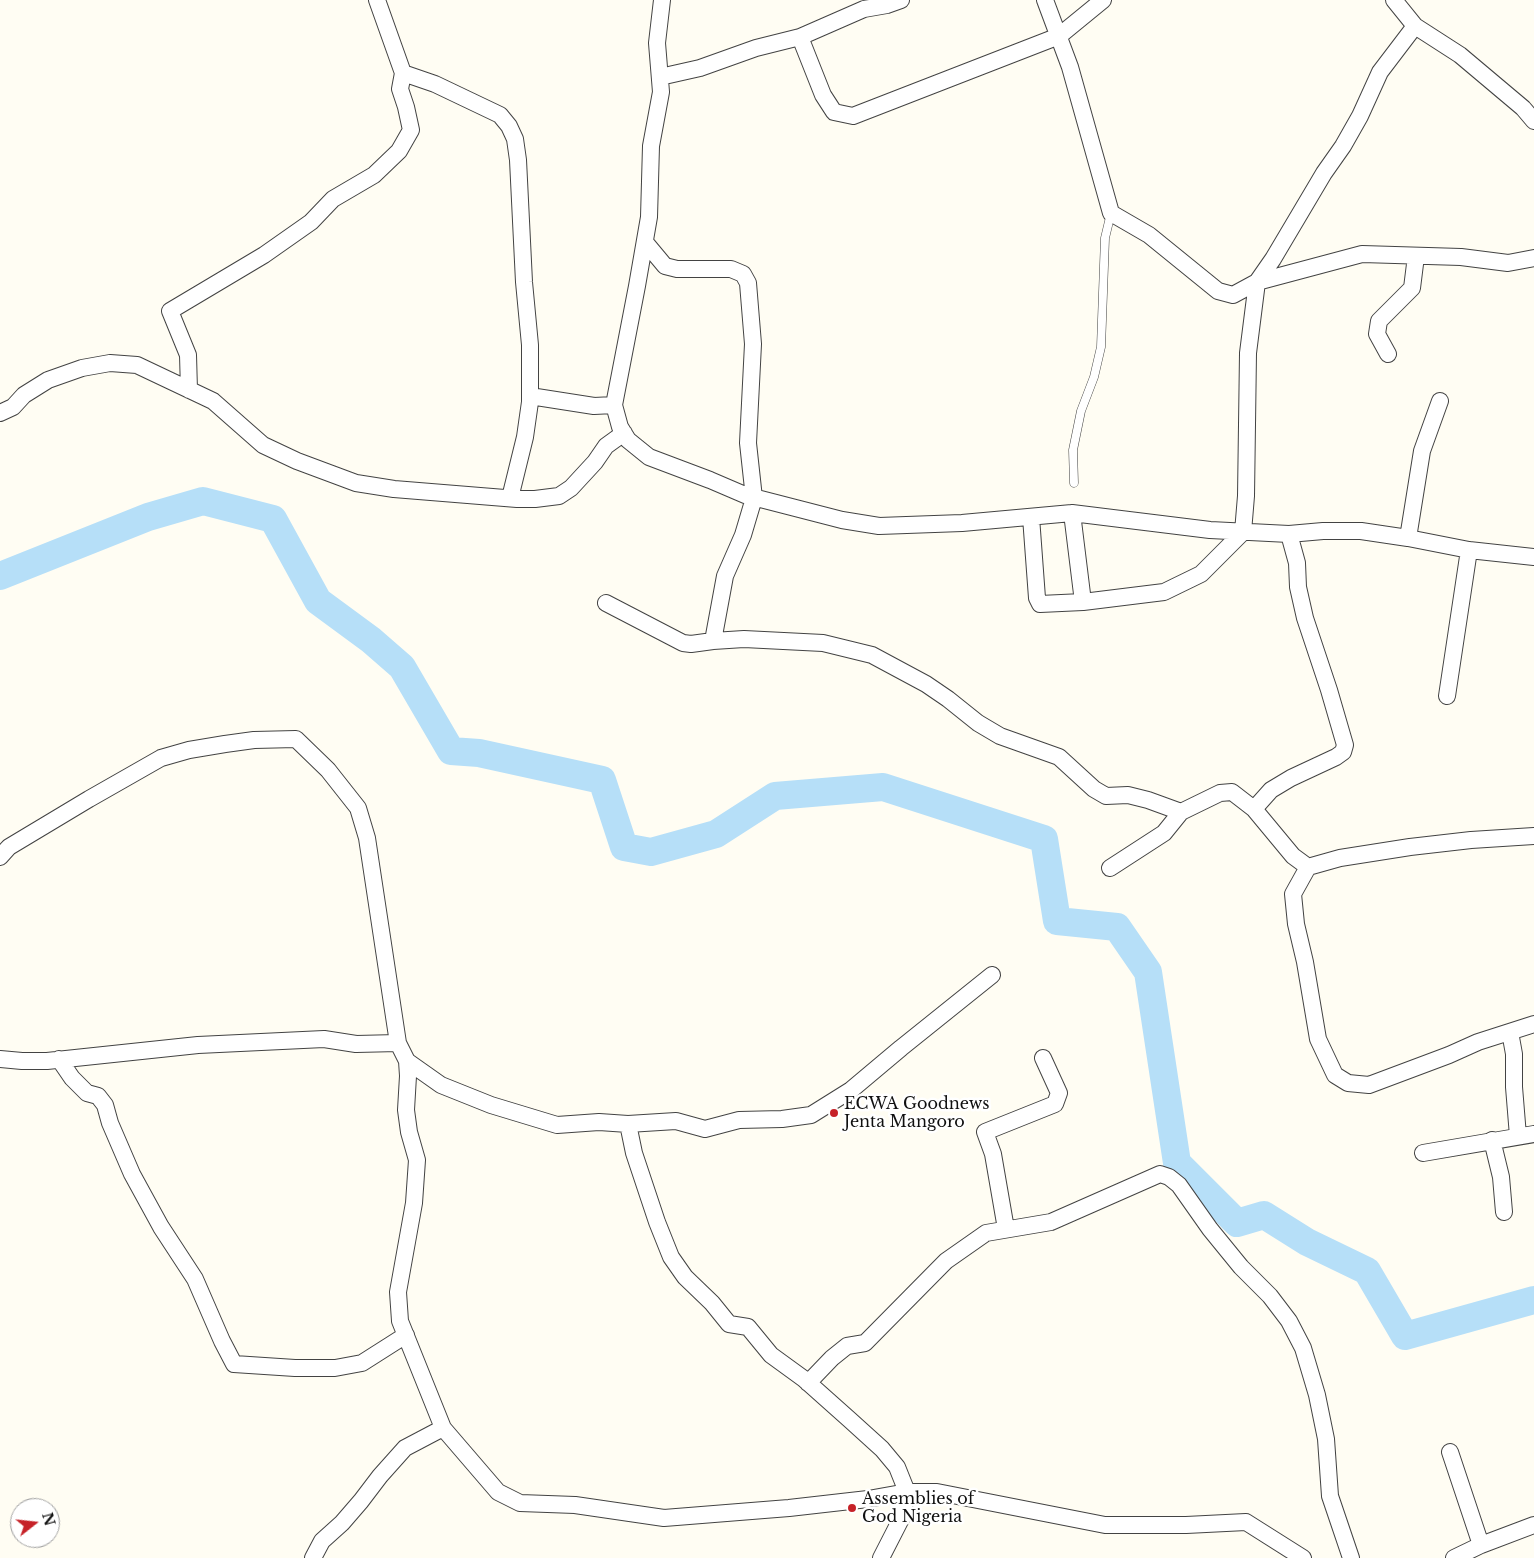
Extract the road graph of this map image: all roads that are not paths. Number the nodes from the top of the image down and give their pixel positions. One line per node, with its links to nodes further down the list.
1 (377, 0): 10 (street)
2 (662, 0): 11 (street)
3 (902, 0): 9 (street)
4 (1046, 0): 8 (street)
5 (1103, 0): 8 (street)
6 (1394, 0): 7 (street)
7 (1415, 26): 12 (street); 17 (street)
8 (1060, 36): 9 (street); 13 (street)
9 (800, 37): 11 (street)
10 (403, 73): 19 (street); 20 (street)
11 (660, 77): 14 (street)
12 (1534, 121)
13 (1110, 213): 17 (street); 25 (lane)
14 (644, 242): 22 (street); 27 (street)
15 (1416, 256): 16 (street); 17 (street); 18 (street)
16 (1534, 258)
17 (1257, 282): 30 (street)
18 (1388, 354)
19 (189, 390): 23 (street); 26 (street)
20 (530, 396): 22 (street); 26 (street)
21 (1440, 402): 32 (street)
22 (614, 404): 24 (street)
23 (0, 412)
24 (624, 433): 26 (street); 27 (street)
25 (1074, 483)
26 (510, 498)
27 (754, 498): 29 (street); 37 (street)
28 (1072, 513): 29 (street); 30 (street); 35 (street)
29 (1031, 517): 35 (street)
30 (1243, 532): 31 (street); 35 (street)
31 (1289, 534): 32 (street); 39 (street)
32 (1408, 538): 33 (street)
33 (1469, 550): 34 (street); 38 (street)
34 (1534, 556)
35 (1083, 602)
36 (606, 603): 37 (street)
37 (713, 641): 40 (street)
38 (1447, 696)
39 (1254, 809): 40 (street); 43 (street)
40 (1181, 812): 44 (street)
41 (1534, 836): 43 (street)
42 (0, 857): 48 (street)
43 (1308, 867): 47 (street)
44 (1110, 868)
45 (992, 976): 53 (street)
46 (1534, 1024): 47 (street)
47 (1510, 1032): 54 (street)
48 (398, 1043): 51 (street); 52 (street)
49 (1043, 1058): 58 (street)
50 (0, 1059): 51 (street)
51 (59, 1059): 59 (street)
52 (406, 1060): 53 (street); 59 (street)
53 (628, 1124): 60 (street)
54 (1526, 1135): 55 (street)
55 (1492, 1140): 56 (street); 57 (street)
56 (1423, 1153)
57 (1504, 1212)
58 (1006, 1229): 60 (street); 69 (street)
59 (406, 1335): 61 (street)
60 (808, 1383): 63 (street)
61 (444, 1428): 63 (street); 66 (street)
62 (1450, 1452): 65 (street)
63 (907, 1492): 67 (street); 68 (street)
64 (1534, 1525): 65 (street)
65 (1481, 1545): 70 (street)
66 (313, 1558)
67 (881, 1558)
68 (1303, 1558)
69 (1350, 1558)
70 (1454, 1558)

